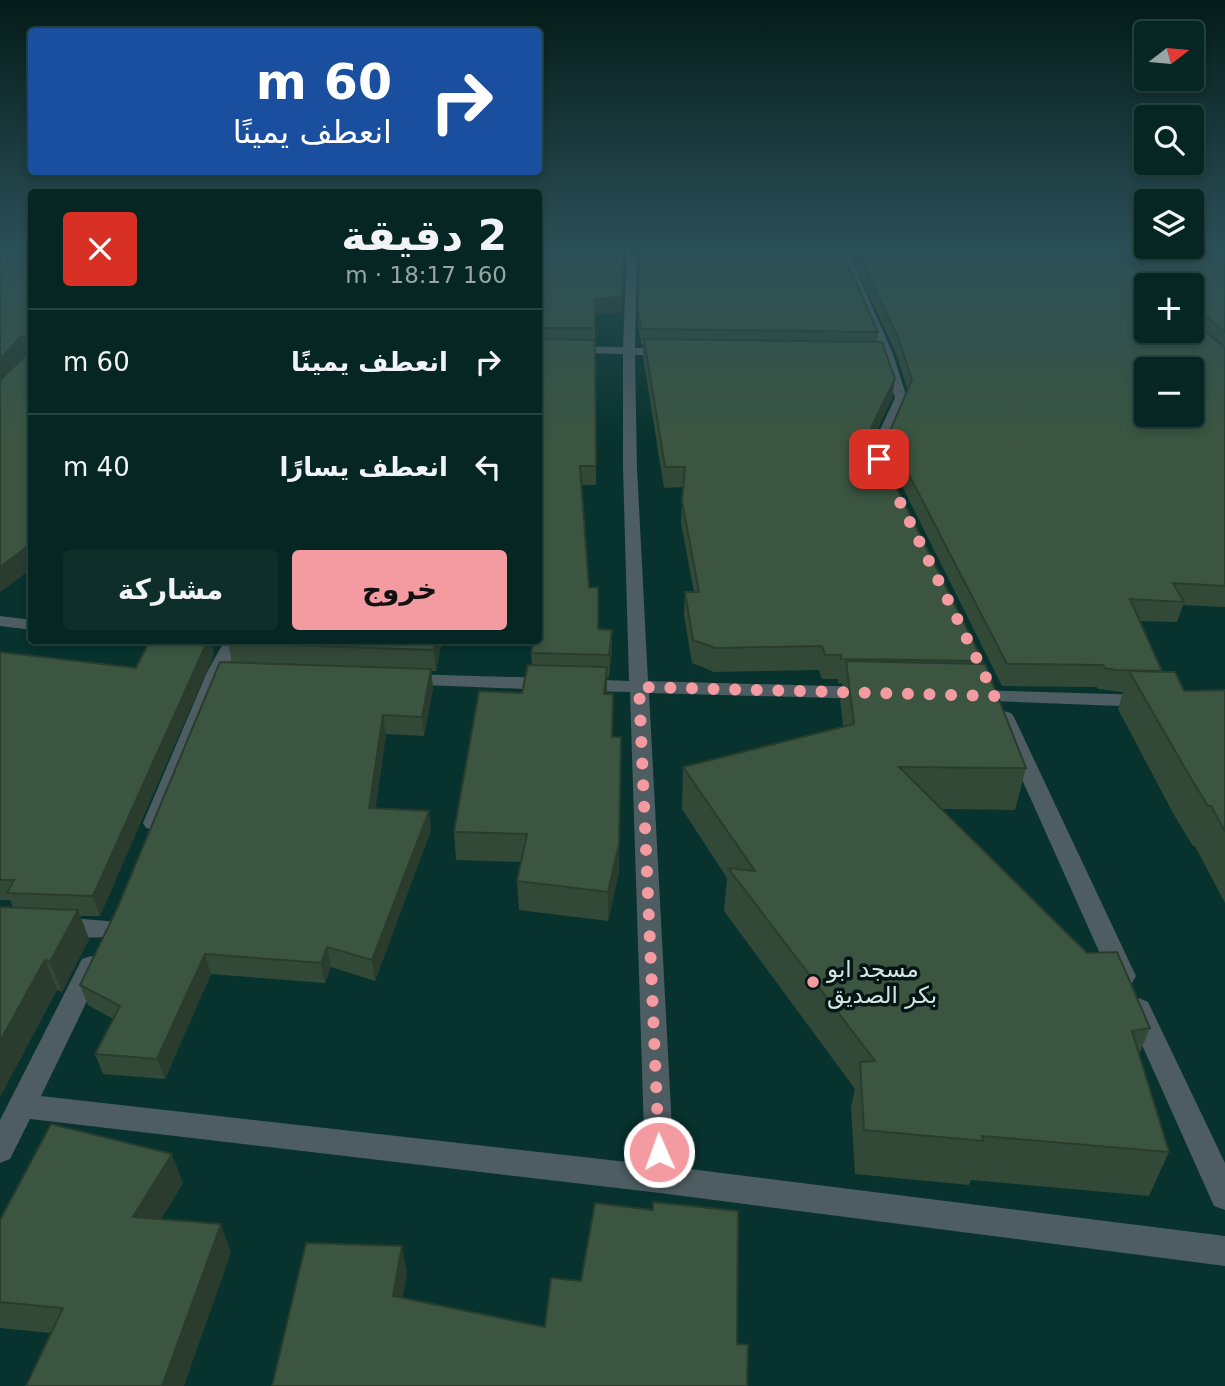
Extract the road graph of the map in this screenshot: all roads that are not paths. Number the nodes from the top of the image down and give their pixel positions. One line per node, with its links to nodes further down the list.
1 (630, 312): 4 (street)
2 (865, 312): 6 (street)
3 (542, 349): 4 (street)
4 (629, 352): 5 (street); 15 (street)
5 (684, 352)
6 (897, 497)
7 (0, 621): 8 (street)
8 (28, 624)
9 (232, 644): 10 (street); 12 (street)
10 (204, 645)
11 (982, 671): 18 (street)
12 (216, 672): 13 (street); 20 (street)
13 (243, 673)
14 (393, 679): 15 (street)
15 (639, 687): 16 (street); 26 (street)
16 (885, 694)
17 (954, 695): 18 (street)
18 (995, 696): 19 (street); 27 (street)
19 (1171, 702)
20 (147, 838)
21 (121, 902): 23 (street)
22 (41, 925): 23 (street)
23 (110, 928): 24 (street)
24 (23, 1107): 25 (street); 26 (street)
25 (0, 1150)
26 (660, 1179): 28 (street)
27 (1225, 1196)
28 (1225, 1251)

